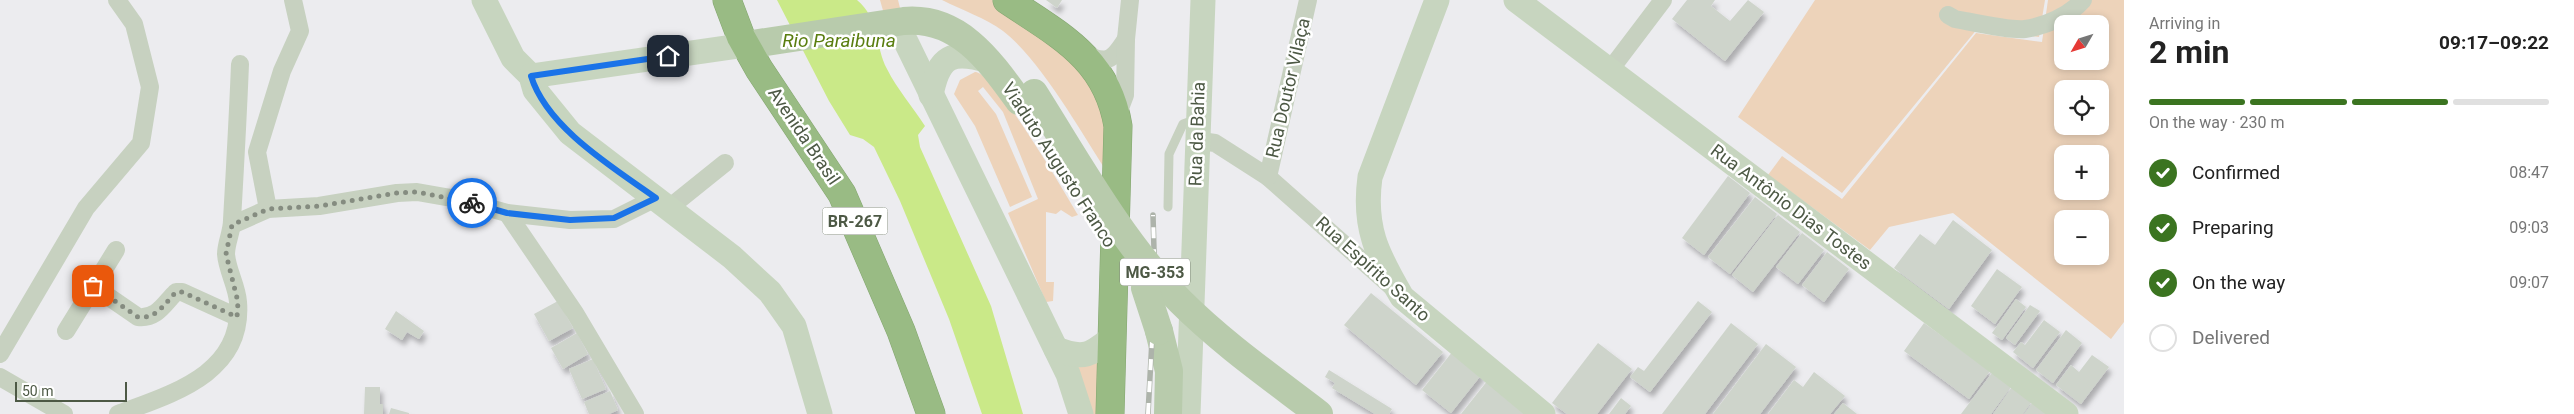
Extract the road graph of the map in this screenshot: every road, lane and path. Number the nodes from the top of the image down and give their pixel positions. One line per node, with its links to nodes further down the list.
1 (117, 0): 43 (street)
2 (293, 0): 32 (street)
3 (484, 0): 22 (street)
4 (727, 0): 17 (highway, Avenida Brasil / BR-267)
5 (922, 0): 24 (main road, Viaduto Augusto Franco / MG-353)
6 (1007, 0): 18 (highway)
7 (1130, 0): 16 (street)
8 (1203, 0): 25 (street, Rua da Bahia)
9 (1308, 0): 29 (street, Rua Doutor Vilaça)
10 (1437, 0): 38 (street)
11 (1516, 0): 21 (street, Rua Antônio Dias Tostes)
12 (1663, 0): 21 (street)
13 (2083, 0): 14 (street)
14 (1948, 15)
15 (882, 25): 17 (main road, Viaduto Augusto Franco); 19 (main road, Viaduto Augusto Franco); 23 (street)
16 (1126, 39): 18 (street); 26 (street)
17 (746, 45): 22 (street); 49 (highway, Avenida Brasil / BR-267)
18 (1081, 51): 26 (highway)
19 (990, 61): 23 (street); 24 (main road, Viaduto Augusto Franco)
20 (240, 64): 34 (street)
21 (1610, 70): 57 (street, Rua Antônio Dias Tostes)
22 (531, 76): 30 (street)
23 (931, 95): 42 (street)
24 (1026, 97): 37 (main road, Viaduto Augusto Franco); 55 (main road, Viaduto Augusto Franco / MG-353, bridge)
25 (1197, 119): 27 (street, Rua da Bahia); 31 (lane)
26 (1118, 121): 41 (highway)
27 (1196, 148): 29 (street, Rua Espírito Santo); 53 (street, Rua da Bahia)
28 (725, 163): 30 (street)
29 (1268, 177): 38 (street, Rua Espírito Santo)
30 (663, 203): 33 (street); 48 (street)
31 (1168, 207)
32 (268, 209): 33 (street); 34 (street)
33 (507, 213): 47 (street)
34 (232, 225): 39 (street)
35 (116, 250): 36 (street)
36 (93, 286): 39 (street); 40 (street)
37 (1145, 288): 52 (main road, bridge); 54 (main road, Viaduto Augusto Franco)
38 (1402, 297): 56 (street, Rua Espírito Santo)
39 (237, 317): 46 (street)
40 (66, 332)
41 (1114, 337): 42 (street); 51 (highway)
42 (1056, 349): 50 (street)
43 (0, 354)
44 (0, 377): 45 (street)
45 (64, 414)
46 (118, 414)
47 (635, 414)
48 (820, 414)
49 (931, 414)
50 (1081, 414)
51 (1110, 414)
52 (1168, 414)
53 (1188, 414)
54 (1289, 414)
55 (1319, 414)
56 (1543, 414)
57 (2066, 414)

